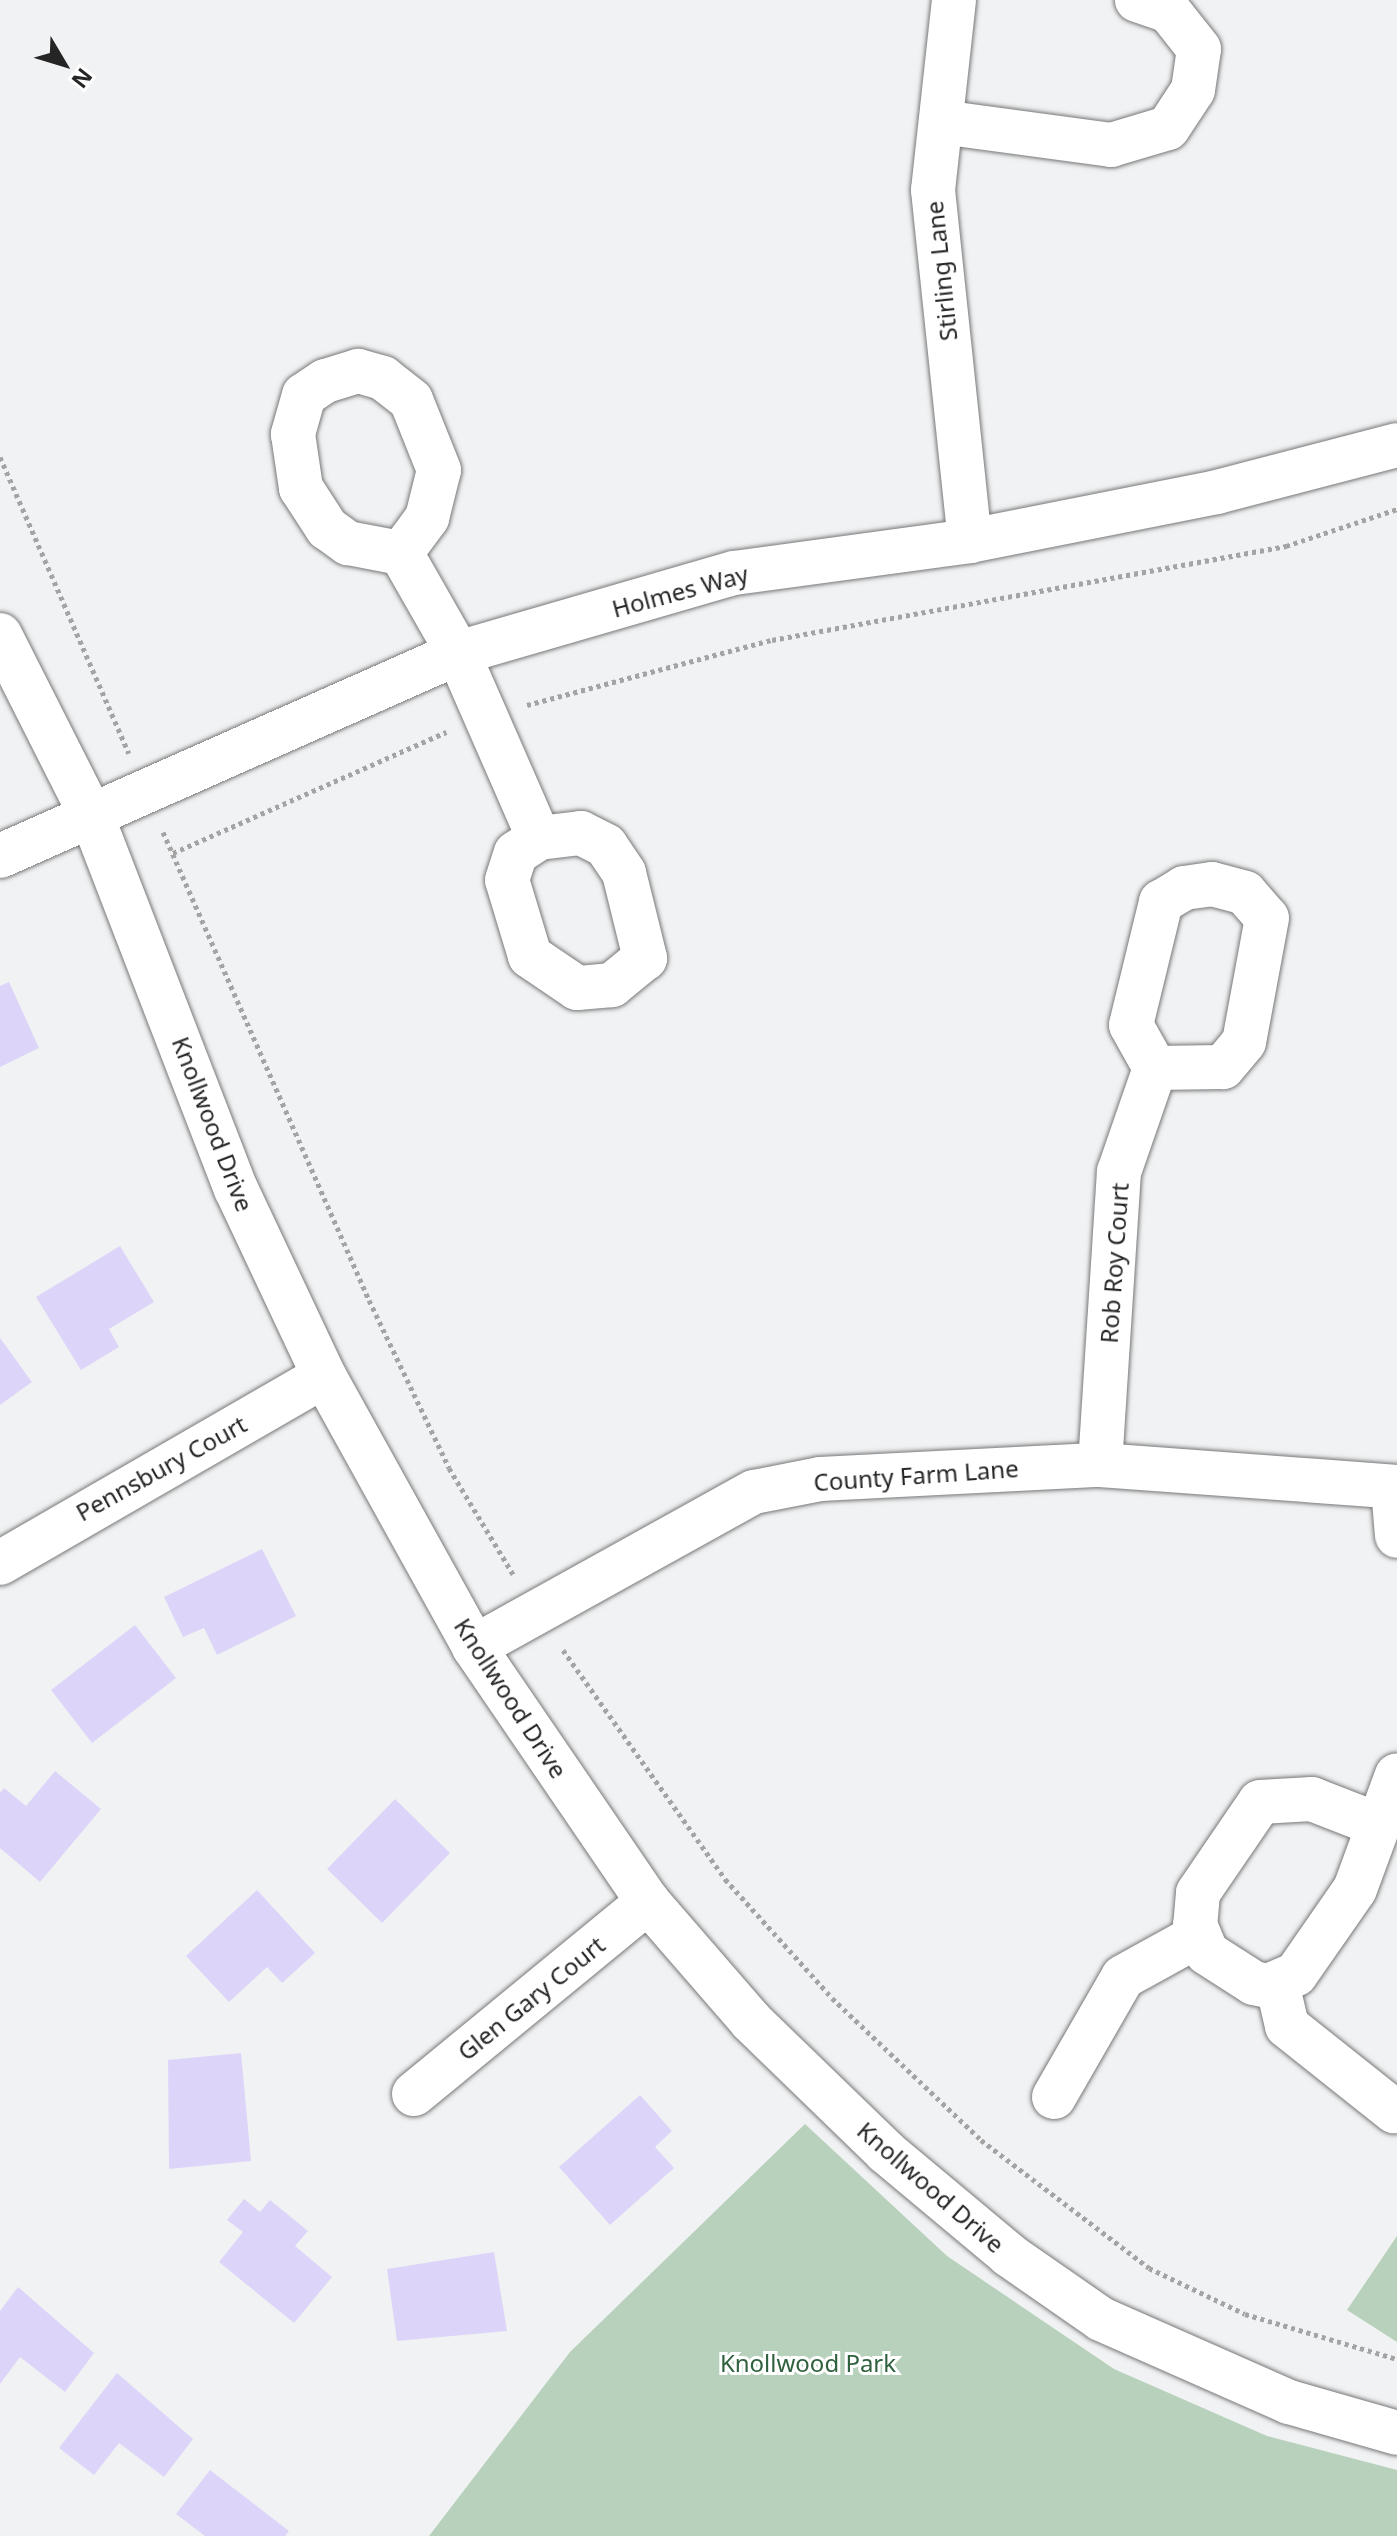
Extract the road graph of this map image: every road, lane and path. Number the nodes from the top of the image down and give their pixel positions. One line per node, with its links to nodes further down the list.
1 (954, 0): 3 (street, Stirling Lane)
2 (1137, 0): 3 (street)
3 (941, 122): 7 (street, Stirling Lane)
4 (1397, 445): 7 (street, Holmes Way)
5 (0, 457): 12 (path)
6 (1397, 509): 11 (path)
7 (970, 541): 10 (street, Holmes Way)
8 (401, 553): 10 (street)
9 (0, 635): 13 (street, Knollwood Drive)
10 (458, 653): 11 (street); 12 (street, Holmes Way)
11 (487, 718): 14 (street); 15 (path)
12 (147, 794): 13 (street, Holmes Way); 15 (path)
13 (93, 819): 16 (street, Holmes Way); 18 (street, Knollwood Drive)
14 (539, 838)
15 (173, 853): 23 (path)
16 (0, 856)
17 (1155, 1068): 19 (street, Rob Roy Court)
18 (324, 1376): 22 (street, Pennsbury Court); 24 (street, Knollwood Drive)
19 (1100, 1465): 20 (street, County Farm Lane); 23 (street, County Farm Lane)
20 (1395, 1487): 21 (street)
21 (1397, 1536)
22 (0, 1563)
23 (536, 1612): 24 (street, County Farm Lane); 33 (path)
24 (474, 1647): 27 (street, Knollwood Drive)
25 (1397, 1775): 26 (street)
26 (1376, 1824): 28 (street); 29 (street)
27 (648, 1902): 30 (street, Glen Gary Court); 34 (street, Knollwood Drive)
28 (1199, 1935): 29 (street); 31 (street)
29 (1277, 1983): 32 (street)
30 (414, 2094)
31 (1054, 2097)
32 (1394, 2111)
33 (1397, 2359)
34 (1397, 2433)

